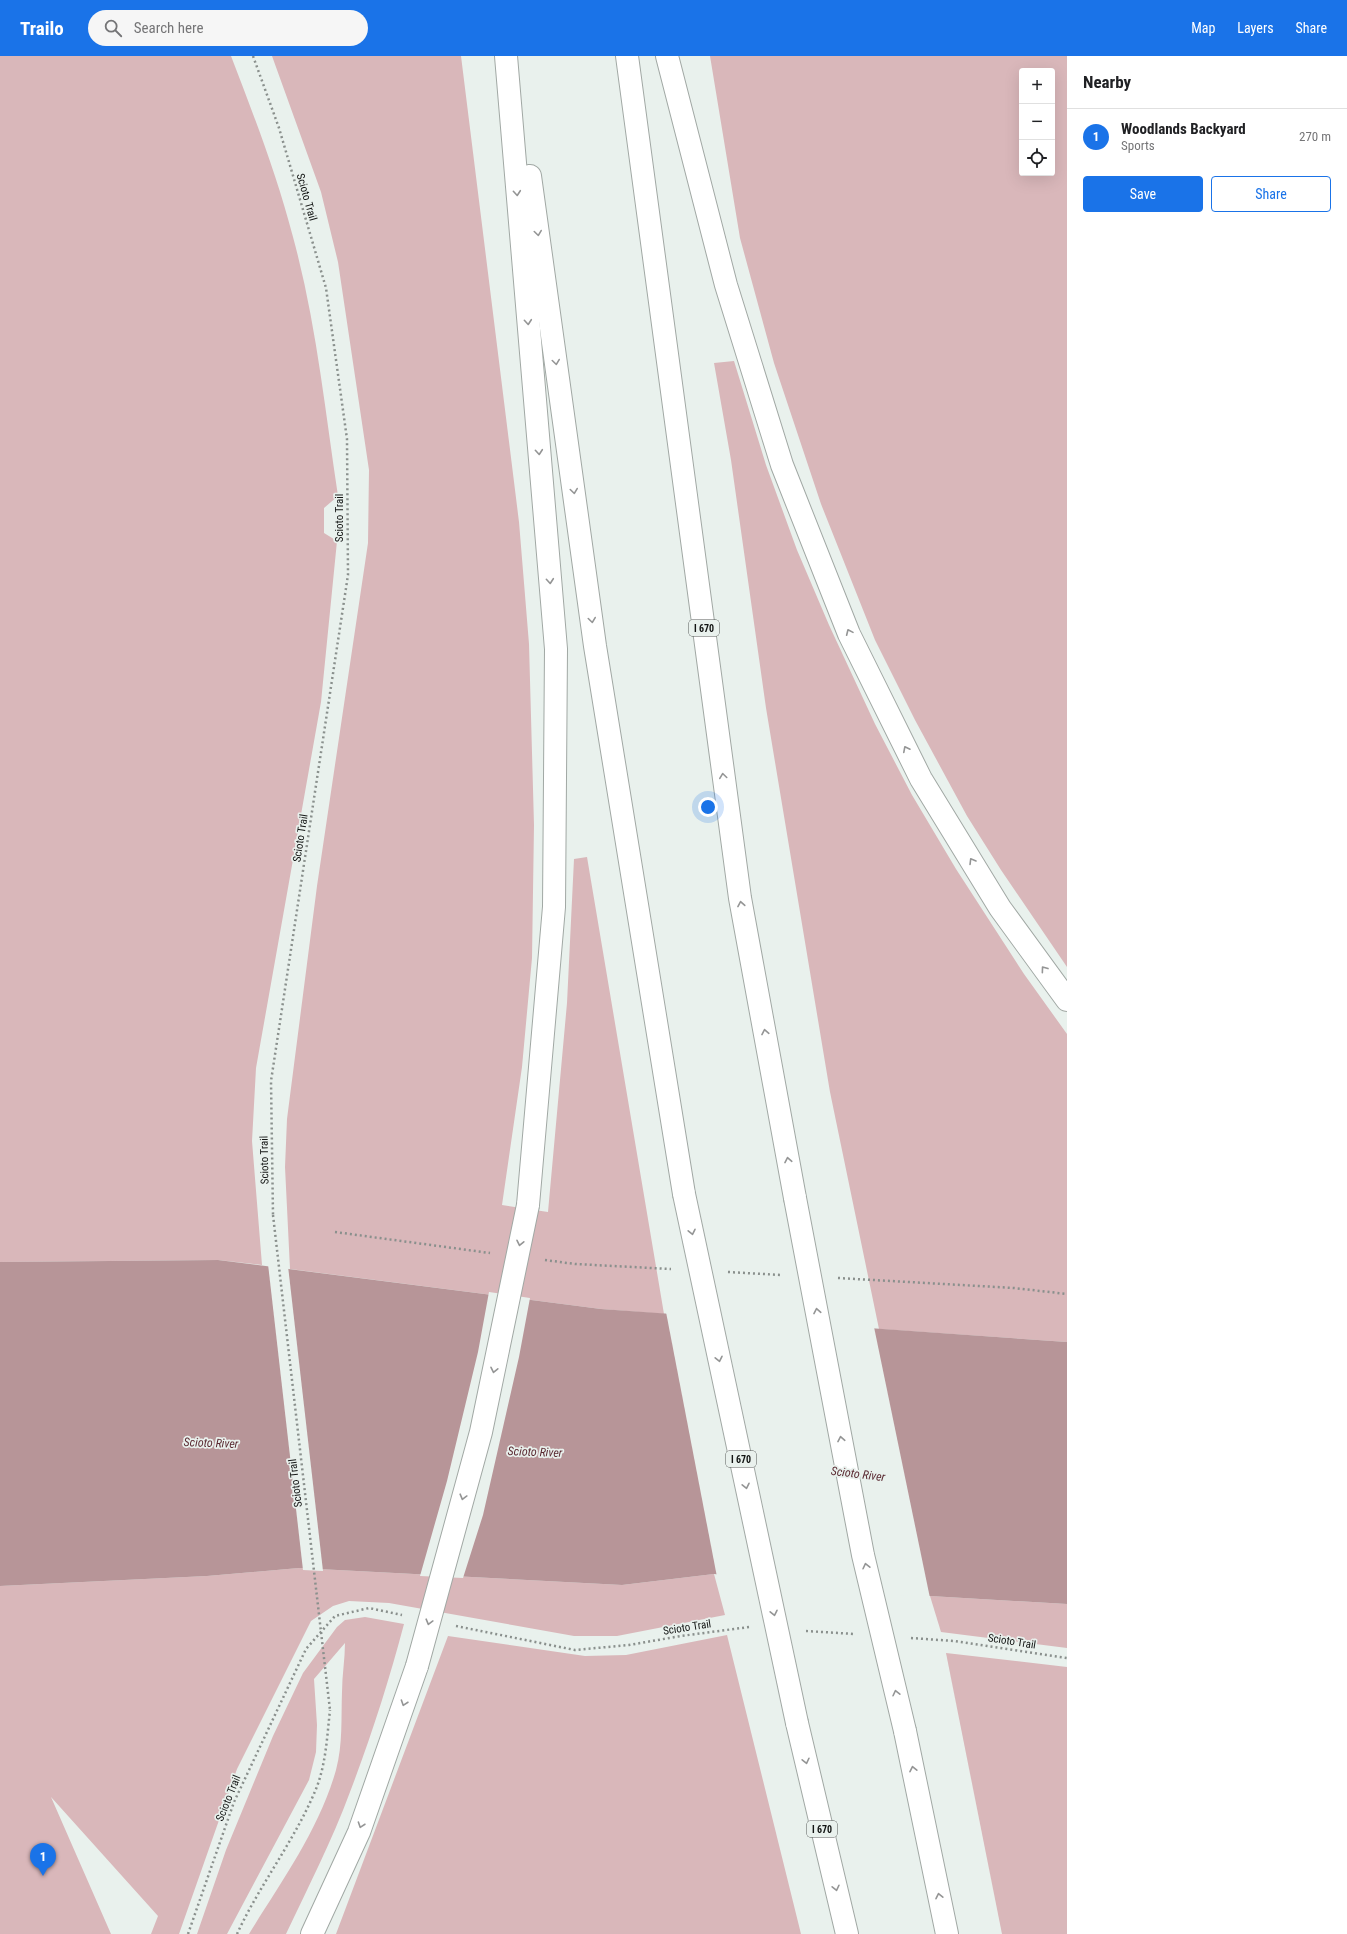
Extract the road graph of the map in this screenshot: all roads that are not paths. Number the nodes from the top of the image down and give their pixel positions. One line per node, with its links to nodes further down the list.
1 (506, 56): 6 (highway, one-way to 6, bridge)
2 (513, 56): 7 (highway, I 670, one-way to 7, bridge)
3 (627, 56): 8 (highway, I 670, one-way to 3, bridge)
4 (667, 56): 5 (highway, one-way to 4)
5 (1067, 1000)
6 (312, 1934)
7 (847, 1934)
8 (947, 1934)

